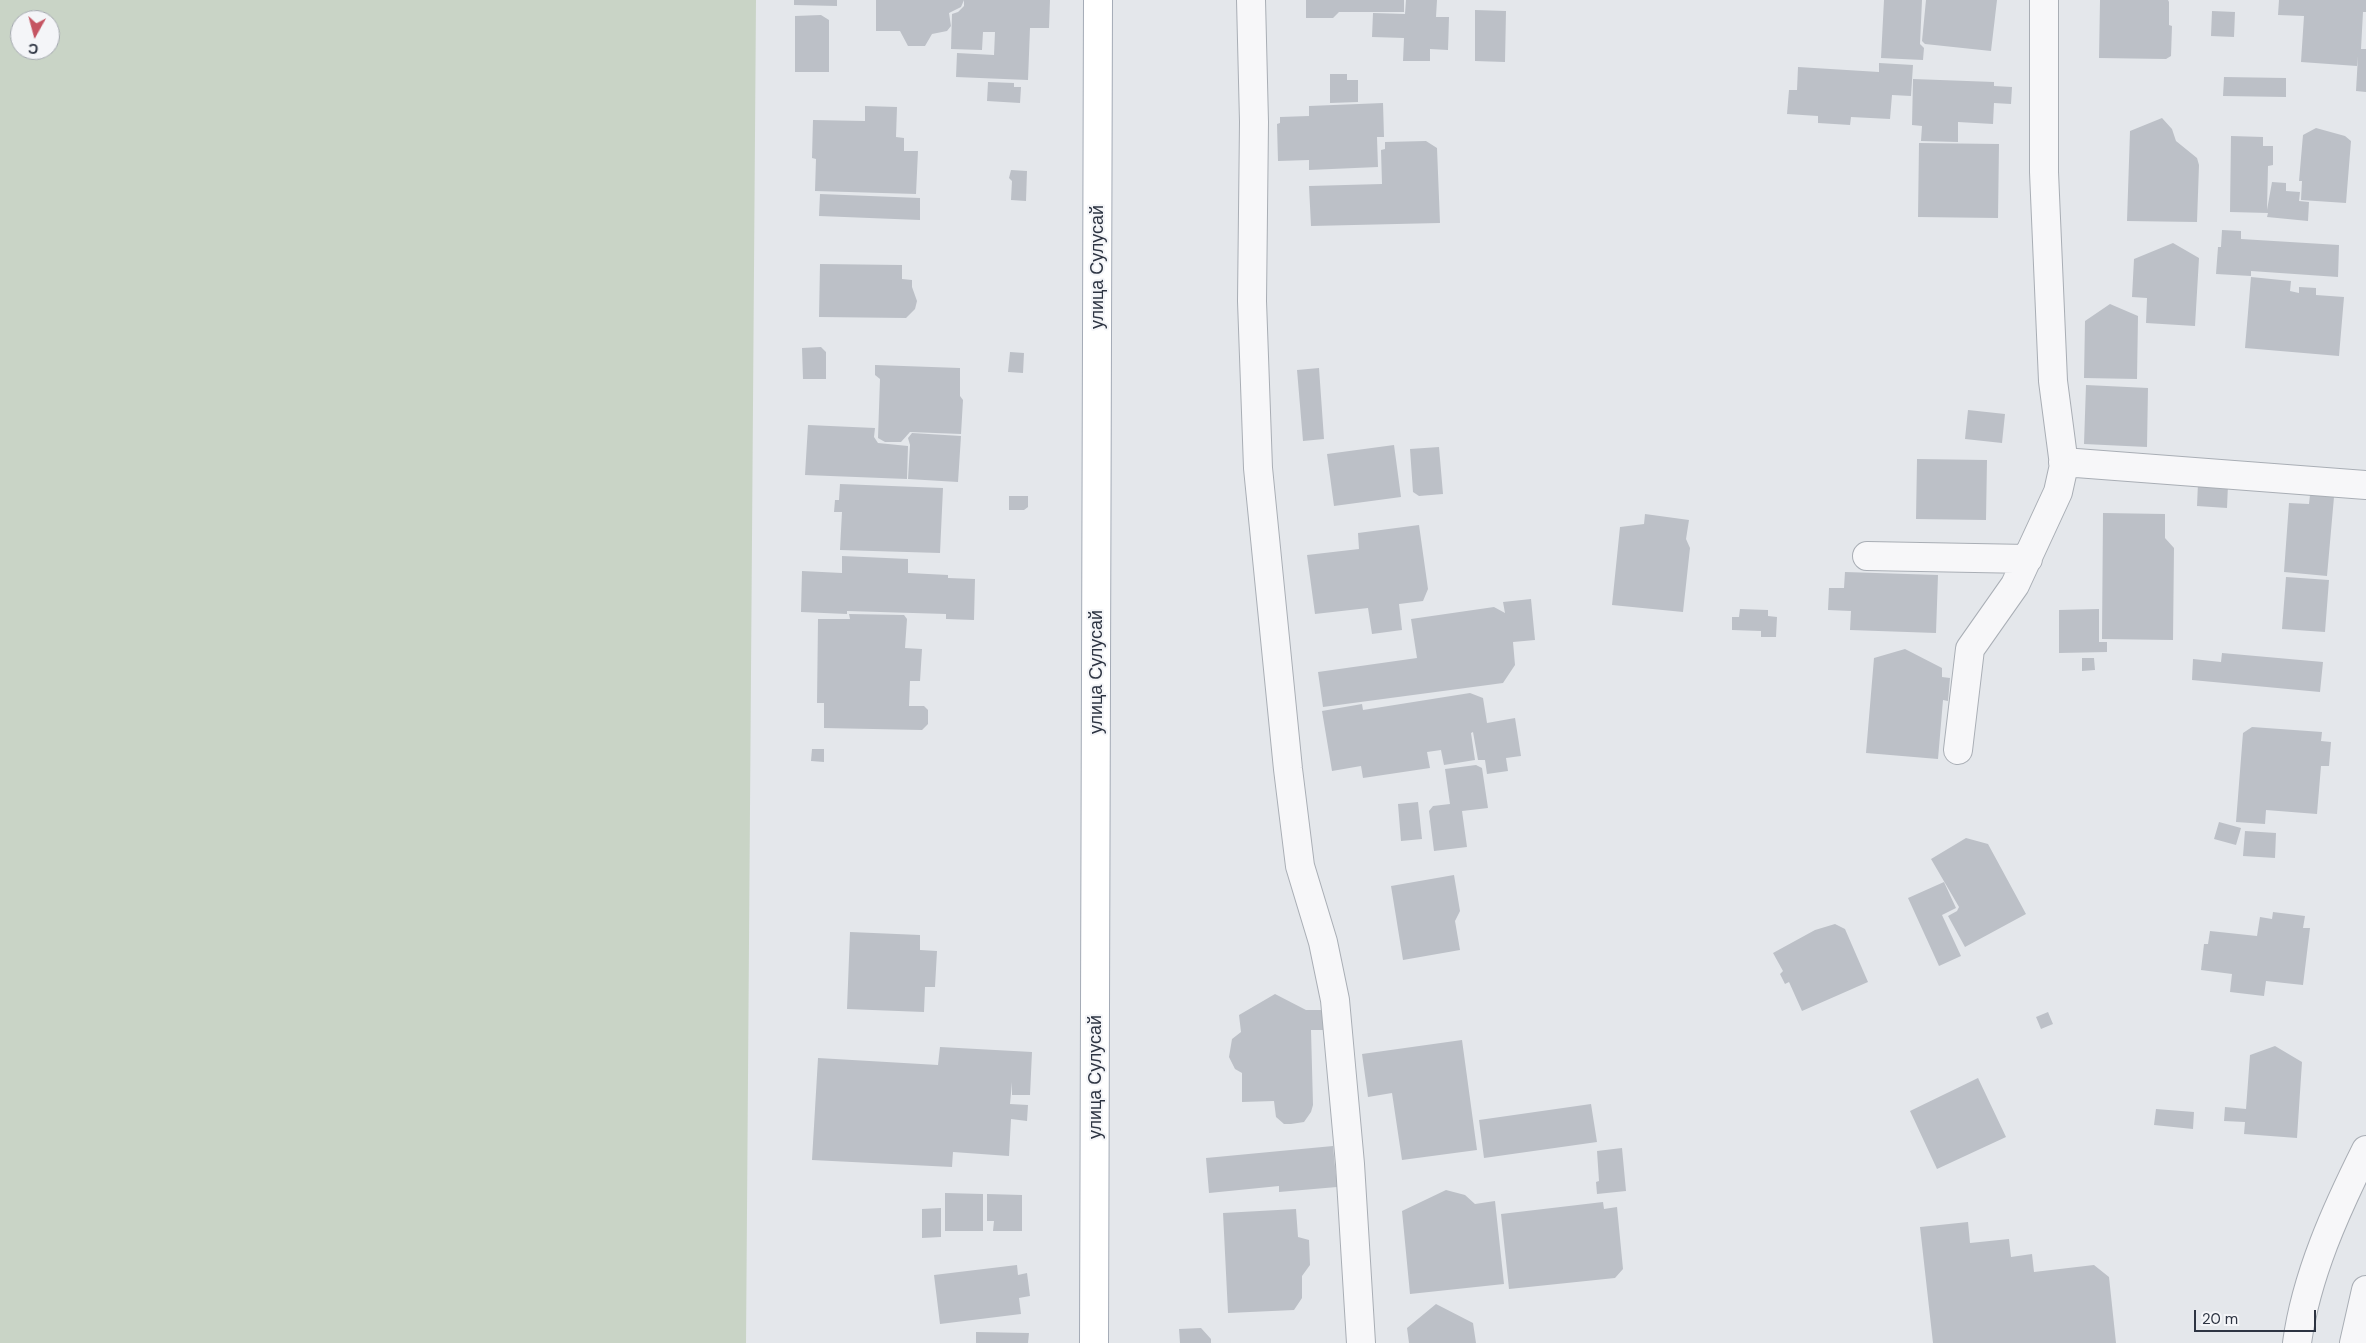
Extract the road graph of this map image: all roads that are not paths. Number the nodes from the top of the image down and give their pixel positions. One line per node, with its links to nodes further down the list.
1 (1098, 0): 11 (main road, улица Сулусай)
2 (1251, 0): 12 (street)
3 (2044, 0): 4 (street)
4 (2063, 462): 5 (street); 7 (street)
5 (2366, 485)
6 (1867, 556): 7 (street)
7 (2028, 559): 8 (street)
8 (1958, 750)
9 (2366, 1150): 13 (street)
10 (2366, 1290): 14 (street)
11 (1094, 1343)
12 (1361, 1343)
13 (2298, 1343)
14 (2354, 1343)

